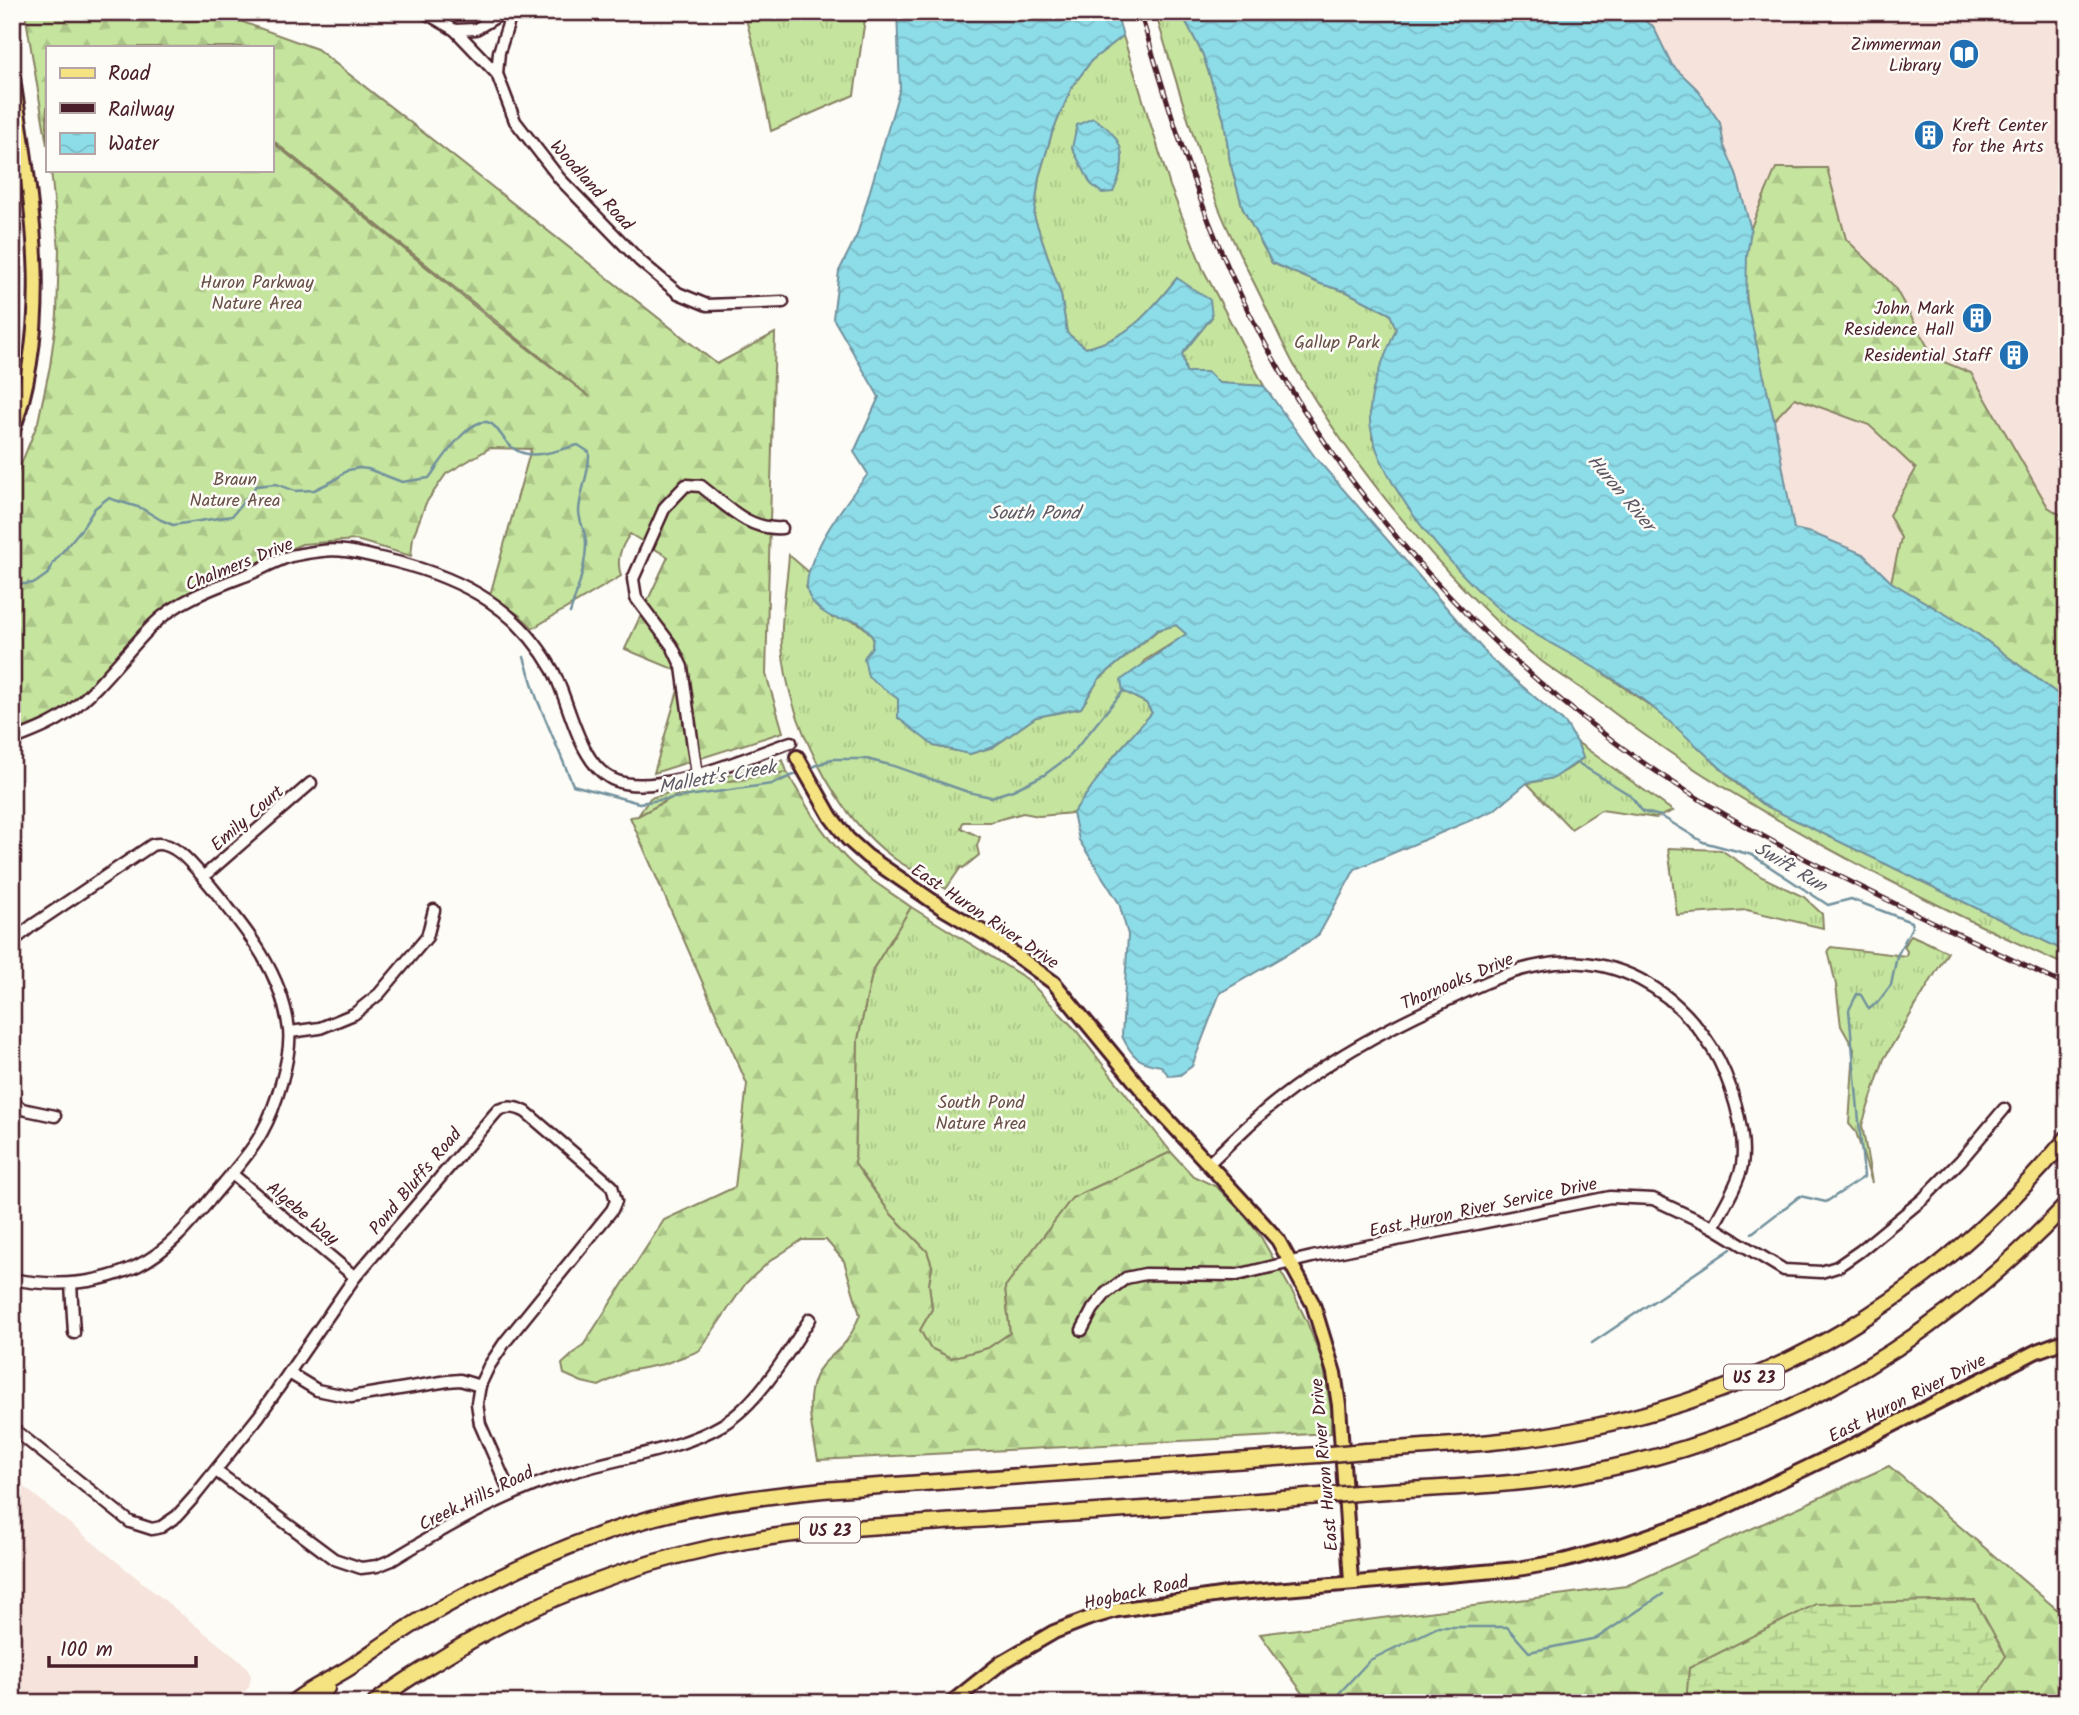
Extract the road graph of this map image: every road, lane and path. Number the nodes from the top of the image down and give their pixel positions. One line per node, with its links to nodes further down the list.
1 (424, 12): 4 (street, Woodland Road)
2 (504, 12): 4 (street)
3 (512, 12): 6 (street)
4 (455, 30): 6 (street, Woodland Road)
5 (12, 72): 8 (main road)
6 (497, 74): 7 (street, Woodland Road)
7 (783, 302)
8 (12, 433)
9 (782, 528): 13 (street)
10 (12, 740): 13 (street, Chalmers Drive)
11 (790, 741): 13 (street, Chalmers Drive)
12 (797, 757): 23 (main road, East Huron River Drive)
13 (697, 775)
14 (311, 783): 15 (street, Emily Court)
15 (203, 877): 17 (street); 18 (street)
16 (434, 910): 18 (street)
17 (12, 942)
18 (290, 1032): 24 (street)
19 (12, 1101): 21 (street)
20 (2004, 1109): 26 (street, East Huron River Service Drive)
21 (55, 1116)
22 (2067, 1138): 41 (highway, US 23, bridge)
23 (1208, 1164): 26 (street, Thornoaks Drive); 27 (main road, East Huron River Drive)
24 (232, 1174): 28 (street, Algebe Way); 30 (street)
25 (2067, 1204): 42 (highway, US 23, bridge)
26 (1713, 1227): 27 (street, East Huron River Service Drive)
27 (1291, 1262): 32 (street, East Huron River Service Drive); 40 (main road, East Huron River Drive)
28 (355, 1277): 35 (street, Pond Bluffs Road); 36 (street, Pond Bluffs Road)
29 (12, 1279): 30 (street)
30 (71, 1284): 33 (street)
31 (810, 1319): 39 (street, Creek Hills Road)
32 (1082, 1329)
33 (74, 1334)
34 (2067, 1340): 40 (main road, East Huron River Drive)
35 (289, 1373): 36 (street); 38 (street, Pond Bluffs Road)
36 (480, 1386): 39 (street, Pond Bluffs Road)
37 (12, 1428): 38 (street, Pond Bluffs Road)
38 (216, 1471): 39 (street, Creek Hills Road)
39 (511, 1495)
40 (1351, 1581): 45 (main road, Hogback Road)
41 (352, 1666): 43 (highway); 44 (highway, US 23)
42 (377, 1702)
43 (292, 1703)
44 (309, 1703)
45 (951, 1703)

